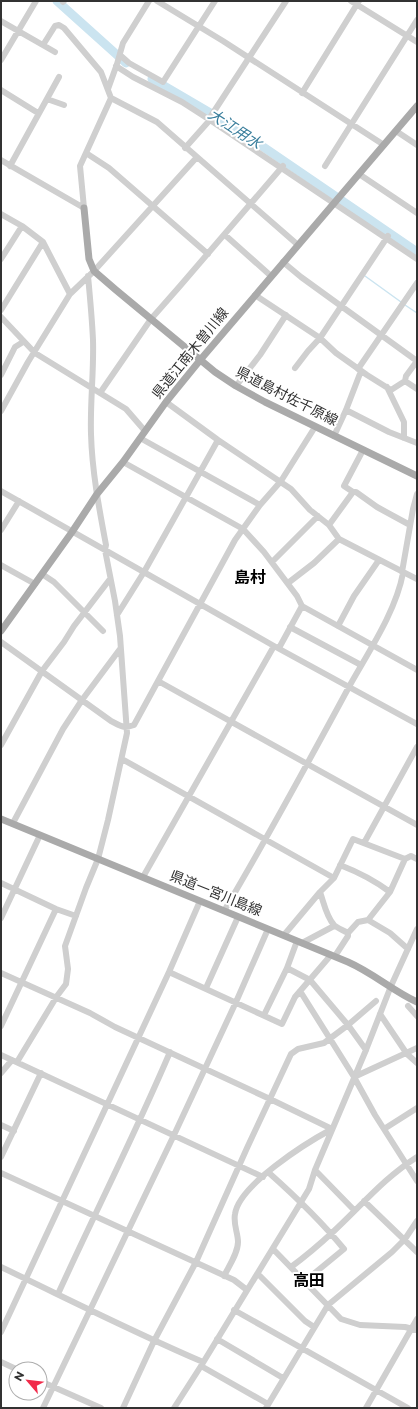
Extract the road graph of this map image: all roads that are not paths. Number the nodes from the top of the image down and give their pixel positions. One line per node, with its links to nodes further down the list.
1 (36, 1): 11 (street)
2 (148, 1): 16 (street)
3 (157, 1): 10 (street)
4 (215, 1): 10 (street)
5 (286, 1): 17 (street)
6 (351, 1): 7 (street)
7 (358, 3): 12 (street); 23 (street)
8 (417, 20): 12 (street)
9 (1, 21): 11 (street)
10 (199, 27): 16 (street); 17 (street)
11 (18, 31): 14 (street); 18 (street)
12 (406, 36): 13 (street); 30 (street)
13 (417, 42)
14 (43, 45): 15 (street); 21 (street)
15 (55, 52)
16 (120, 56): 19 (street)
17 (249, 59): 23 (street); 29 (street)
18 (1, 60)
19 (117, 65): 21 (street); 29 (street)
20 (59, 78): 25 (street)
21 (108, 89): 24 (street)
22 (1, 90): 28 (street)
23 (302, 93): 30 (street)
24 (111, 98): 34 (street); 35 (street)
25 (47, 99): 26 (street); 28 (street)
26 (64, 105)
27 (417, 106): 31 (main road, 県道江南木曽川線)
28 (38, 113): 38 (street)
29 (211, 116): 34 (street); 40 (street)
30 (352, 124): 32 (street); 39 (street)
31 (396, 131): 32 (main road, 県道江南木曽川線); 33 (street)
32 (384, 145): 41 (main road, 県道江南木曽川線)
33 (417, 145)
34 (186, 148): 36 (street)
35 (86, 153): 44 (street); 45 (street)
36 (197, 157): 43 (street); 44 (street)
37 (1, 160): 38 (street)
38 (10, 166): 45 (street)
39 (325, 166)
40 (283, 167): 42 (street); 43 (street)
41 (359, 174): 42 (main road, 県道江南木曽川線); 46 (street)
42 (334, 203): 50 (street); 52 (main road, 県道江南木曽川線)
43 (251, 204): 49 (street); 52 (street)
44 (153, 206): 53 (street); 57 (street)
45 (84, 208): 57 (main road)
46 (417, 213)
47 (1, 214): 48 (street)
48 (22, 226): 51 (street); 54 (street)
49 (225, 235): 53 (street); 58 (street)
50 (387, 237): 55 (street); 62 (street)
51 (43, 242): 60 (street); 63 (street)
52 (298, 245): 56 (main road, 県道江南木曽川線)
53 (208, 254): 66 (street)
54 (1, 259)
55 (417, 259)
56 (283, 262): 58 (main road, 県道江南木曽川線); 62 (street)
57 (91, 273): 60 (street); 66 (main road, 県道島村佐千原線); 79 (street)
58 (272, 276): 61 (main road, 県道江南木曽川線)
59 (417, 283): 67 (street)
60 (70, 294): 70 (street)
61 (255, 295): 64 (street); 71 (main road, 県道江南木曽川線)
62 (341, 306): 67 (street); 68 (street)
63 (1, 310)
64 (286, 315): 68 (street); 77 (street)
65 (1, 317): 69 (street)
66 (151, 319): 71 (main road, 県道島村佐千原線); 81 (street)
67 (382, 335): 72 (street); 74 (street)
68 (320, 338): 73 (street); 74 (street)
69 (23, 342): 70 (street); 75 (street)
70 (35, 353): 79 (street); 84 (street)
71 (201, 359): 77 (main road, 県道島村佐千原線); 82 (main road, 県道江南木曽川線)
72 (417, 361): 76 (street)
73 (296, 368)
74 (360, 370): 78 (street); 83 (street)
75 (1, 375)
76 (405, 381): 78 (street); 80 (street)
77 (236, 386): 85 (main road, 県道島村佐千原線)
78 (387, 387): 89 (street)
79 (91, 388): 81 (street); 99 (street)
80 (417, 389)
81 (100, 393): 86 (street)
82 (166, 402): 86 (main road, 県道江南木曽川線); 90 (street)
83 (346, 410): 87 (street); 89 (street)
84 (1, 412)
85 (316, 427): 87 (main road, 県道島村佐千原線); 96 (street)
86 (145, 431): 88 (main road, 県道江南木曽川線)
87 (334, 436): 92 (main road, 県道島村佐千原線)
88 (140, 438): 93 (main road, 県道江南木曽川線); 94 (street)
89 (404, 438): 91 (street)
90 (218, 440): 94 (street); 96 (street)
91 (417, 444)
92 (363, 450): 95 (main road, 県道島村佐千原線); 98 (street)
93 (123, 462): 99 (main road, 県道江南木曽川線); 101 (street)
94 (201, 471): 101 (street); 103 (street)
95 (417, 476)
96 (281, 481): 103 (street); 104 (street)
97 (1, 491): 102 (street)
98 (353, 492): 105 (street); 106 (street)
99 (97, 494): 109 (main road, 県道江南木曽川線); 111 (street)
100 (417, 494): 106 (street)
101 (186, 497): 107 (street); 115 (street)
102 (19, 501): 108 (street); 109 (street)
103 (260, 506): 107 (street)
104 (318, 516): 105 (street); 113 (street)
105 (329, 525): 110 (street)
106 (410, 525): 116 (street)
107 (243, 529): 113 (street); 122 (street)
108 (1, 530)
109 (72, 532): 111 (street); 117 (main road, 県道江南木曽川線)
110 (339, 539): 112 (street); 120 (street)
111 (105, 550): 115 (street); 118 (street)
112 (379, 560): 116 (street); 126 (street)
113 (272, 562): 120 (street)
114 (1, 565): 121 (street)
115 (144, 572): 122 (street); 125 (street)
116 (403, 572): 119 (street); 131 (street)
117 (42, 574): 121 (main road, 県道江南木曽川線); 124 (street)
118 (110, 579): 124 (street); 125 (street)
119 (417, 579)
120 (288, 583): 123 (street)
121 (35, 584): 128 (main road, 県道江南木曽川線)
122 (201, 604): 132 (street); 137 (street)
123 (302, 606): 126 (street); 127 (street)
124 (84, 614): 129 (street); 136 (street)
125 (117, 615): 133 (street)
126 (338, 626): 131 (street)
127 (290, 628): 132 (street); 134 (street)
128 (1, 631)
129 (103, 631)
130 (1, 642): 136 (street)
131 (372, 645): 134 (street); 135 (street)
132 (277, 647): 138 (street); 140 (street)
133 (120, 649): 139 (street); 142 (street)
134 (361, 665): 138 (street)
135 (417, 670)
136 (42, 671): 139 (street); 143 (street)
137 (158, 681): 140 (street); 142 (street)
138 (349, 687): 141 (street); 146 (street)
139 (82, 700): 142 (street); 150 (street)
140 (232, 722): 146 (street); 147 (street)
141 (417, 724)
142 (127, 727): 145 (street)
143 (1, 745)
144 (417, 747): 148 (street)
145 (122, 759): 147 (street); 155 (street)
146 (308, 764): 148 (street); 153 (street)
147 (190, 797): 153 (street); 159 (street)
148 (384, 806): 151 (street); 154 (street)
149 (1, 819): 150 (main road, 県道一宮川島線)
150 (13, 823): 152 (main road, 県道一宮川島線)
151 (417, 825)
152 (40, 835): 155 (main road, 県道一宮川島線); 162 (street)
153 (266, 840): 160 (street); 167 (street)
154 (364, 843): 156 (street); 158 (street)
155 (98, 859): 159 (main road, 県道一宮川島線); 168 (street)
156 (405, 859): 157 (street); 164 (street)
157 (417, 859)
158 (340, 865): 160 (street); 164 (street)
159 (143, 877): 165 (main road, 県道一宮川島線)
160 (334, 878): 163 (street)
161 (1, 883): 162 (street)
162 (14, 889): 166 (street); 170 (street)
163 (320, 892): 172 (street); 176 (street)
164 (390, 892): 171 (street)
165 (200, 901): 167 (main road, 県道一宮川島線); 182 (street)
166 (56, 908): 168 (street); 185 (street)
167 (224, 911): 169 (main road, 県道一宮川島線)
168 (76, 916): 189 (street)
169 (238, 917): 173 (main road, 県道一宮川島線); 187 (street)
170 (1, 918)
171 (368, 920): 175 (street); 179 (street)
172 (334, 926): 175 (street); 178 (street)
173 (268, 929): 176 (main road, 県道一宮川島線); 191 (street)
174 (417, 929): 177 (street)
175 (348, 933): 180 (street)
176 (284, 935): 178 (main road, 県道一宮川島線)
177 (415, 940): 179 (street)
178 (300, 942): 180 (main road, 県道一宮川島線); 181 (street)
179 (408, 949): 186 (street)
180 (333, 956): 184 (street); 186 (main road, 県道一宮川島線)
181 (287, 968): 184 (street); 195 (street)
182 (169, 972): 187 (street); 199 (street)
183 (1, 973): 185 (street)
184 (310, 980): 188 (street); 198 (street)
185 (21, 983): 189 (street); 197 (street)
186 (391, 986): 192 (main road, 県道一宮川島線); 194 (street)
187 (206, 988): 191 (street)
188 (300, 991): 195 (street); 200 (street)
189 (56, 999): 199 (street); 206 (street)
190 (376, 1001): 198 (street)
191 (236, 1002): 195 (street); 208 (street)
192 (417, 1002)
193 (408, 1006): 196 (street)
194 (380, 1014): 202 (street); 204 (street)
195 (264, 1016)
196 (417, 1016)
197 (1, 1026)
198 (348, 1026): 200 (street); 202 (street)
199 (138, 1037): 203 (street); 213 (street)
200 (330, 1039): 211 (street); 212 (street)
201 (417, 1048): 204 (street)
202 (366, 1050): 211 (street)
203 (170, 1052): 208 (street); 215 (street)
204 (407, 1054): 207 (street); 211 (street)
205 (1, 1055): 206 (street)
206 (14, 1061): 209 (street); 210 (street)
207 (417, 1063)
208 (204, 1068): 212 (street); 220 (street)
209 (1, 1073)
210 (41, 1073): 213 (street); 219 (street)
211 (354, 1077): 217 (street); 218 (street)
212 (270, 1099): 217 (street); 224 (street)
213 (107, 1104): 215 (street); 229 (street)
214 (417, 1108): 218 (street)
215 (140, 1119): 220 (street); 233 (street)
216 (1, 1125): 219 (street)
217 (332, 1129): 225 (street); 227 (street)
218 (384, 1129): 223 (street)
219 (14, 1131): 221 (street)
220 (174, 1135): 224 (street); 235 (street)
221 (1, 1157)
222 (417, 1157): 223 (street)
223 (406, 1164): 228 (street); 230 (street)
224 (239, 1166): 227 (street); 240 (street)
225 (315, 1170): 231 (street); 232 (street)
226 (1, 1173): 229 (street)
227 (266, 1175): 231 (street); 244 (street)
228 (417, 1182)
229 (62, 1201): 233 (street); 245 (street)
230 (364, 1201): 232 (street); 237 (street)
231 (301, 1202): 236 (street); 238 (street)
232 (354, 1210): 236 (street)
233 (94, 1216): 235 (street); 248 (street)
234 (417, 1221): 237 (street)
235 (129, 1231): 240 (street); 250 (street)
236 (331, 1233): 242 (street); 246 (street)
237 (405, 1240): 239 (street); 249 (street)
238 (273, 1249): 242 (street); 243 (street)
239 (417, 1252)
240 (196, 1262): 244 (street); 257 (street)
241 (1, 1267): 245 (street)
242 (291, 1267): 246 (street)
243 (258, 1274): 247 (street); 253 (street)
244 (224, 1276): 247 (street)
245 (25, 1279): 248 (street); 255 (street)
246 (305, 1281): 249 (street)
247 (247, 1290): 251 (street)
248 (58, 1294): 250 (street)
249 (328, 1305): 253 (street); 254 (street)
250 (91, 1310): 257 (street); 262 (street)
251 (234, 1310): 256 (street); 258 (street)
252 (417, 1319): 254 (street)
253 (314, 1327): 258 (street)
254 (414, 1329): 263 (street)
255 (1, 1332)
256 (217, 1339): 259 (street); 260 (street)
257 (154, 1341): 259 (street); 267 (street)
258 (302, 1348): 260 (street); 263 (street)
259 (202, 1364): 264 (street); 268 (street)
260 (284, 1378): 264 (street)
261 (48, 1385): 262 (street)
262 (53, 1387): 265 (street); 266 (street)
263 (376, 1390): 269 (street); 270 (street)
264 (267, 1406)
265 (43, 1408)
266 (101, 1408)
267 (123, 1408)
268 (174, 1408)
269 (366, 1408)
270 (408, 1408)

